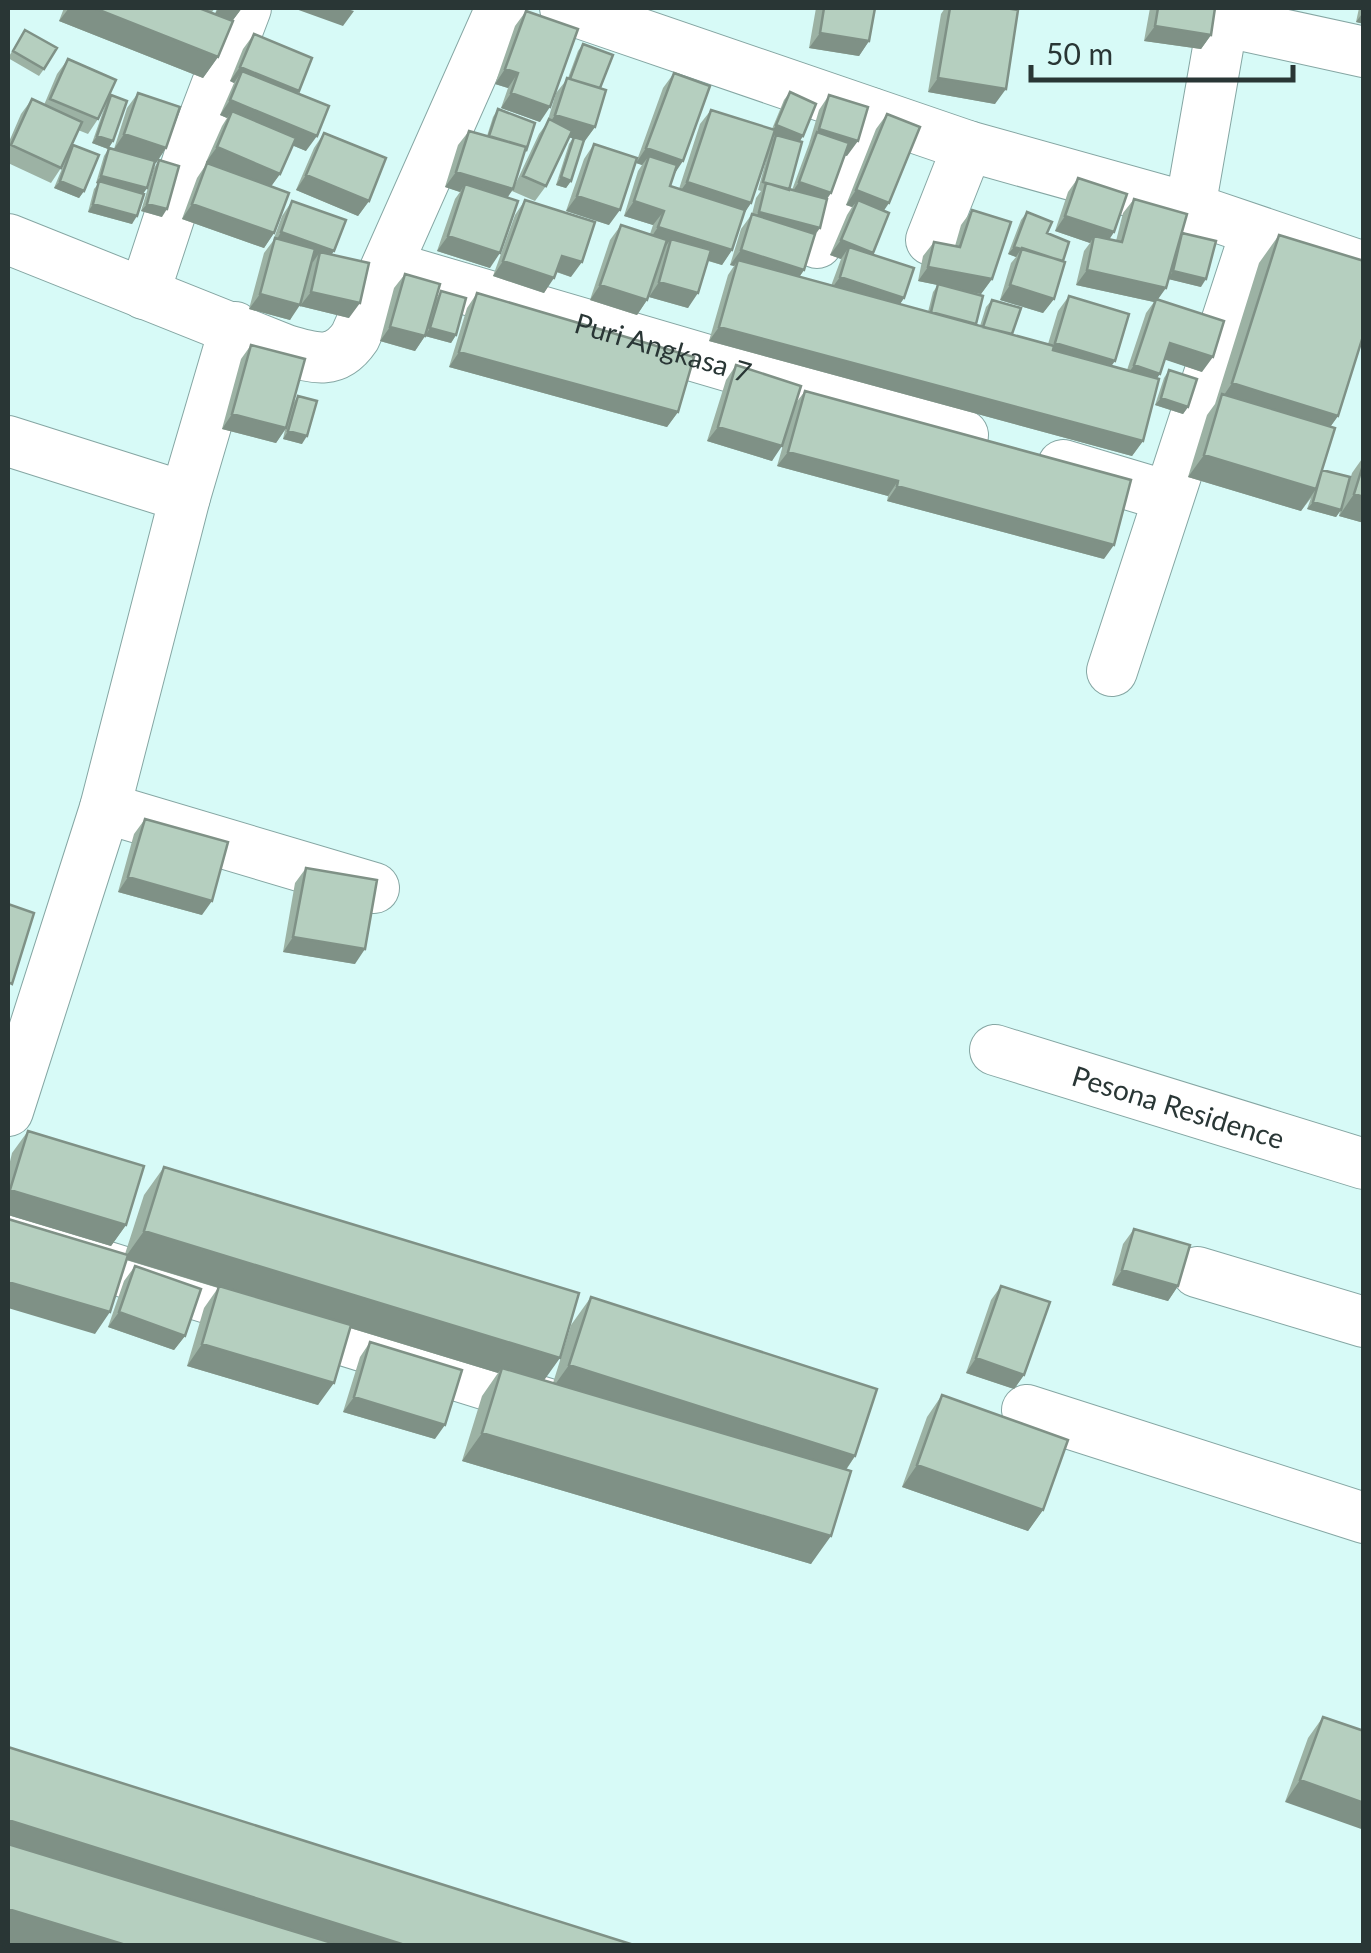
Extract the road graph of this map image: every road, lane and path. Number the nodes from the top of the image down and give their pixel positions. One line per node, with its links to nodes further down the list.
1 (246, 8): 15 (street)
2 (501, 8): 13 (street)
3 (565, 8): 6 (street)
4 (1223, 14): 5 (street); 8 (street)
5 (1364, 52)
6 (871, 114): 7 (street); 12 (street)
7 (968, 146): 8 (street); 11 (street)
8 (1190, 208): 9 (street)
9 (1256, 231): 14 (street); 18 (street)
10 (8, 239): 15 (street)
11 (931, 240)
12 (817, 242)
13 (387, 266): 16 (street); 18 (street, Puri Angkasa 7)
14 (1364, 267)
15 (144, 294): 16 (street)
16 (235, 328): 19 (street)
17 (8, 441): 19 (street)
18 (1167, 496): 20 (street)
19 (186, 497): 21 (street)
20 (1112, 671)
21 (105, 808): 22 (street); 24 (street)
22 (375, 888)
23 (995, 1050): 25 (street, Pesona Residence)
24 (8, 1111)
25 (1364, 1164)
26 (8, 1236): 30 (street)
27 (1196, 1272): 28 (street)
28 (1364, 1322)
29 (1027, 1410): 31 (street)
30 (590, 1417)
31 (1364, 1518)

